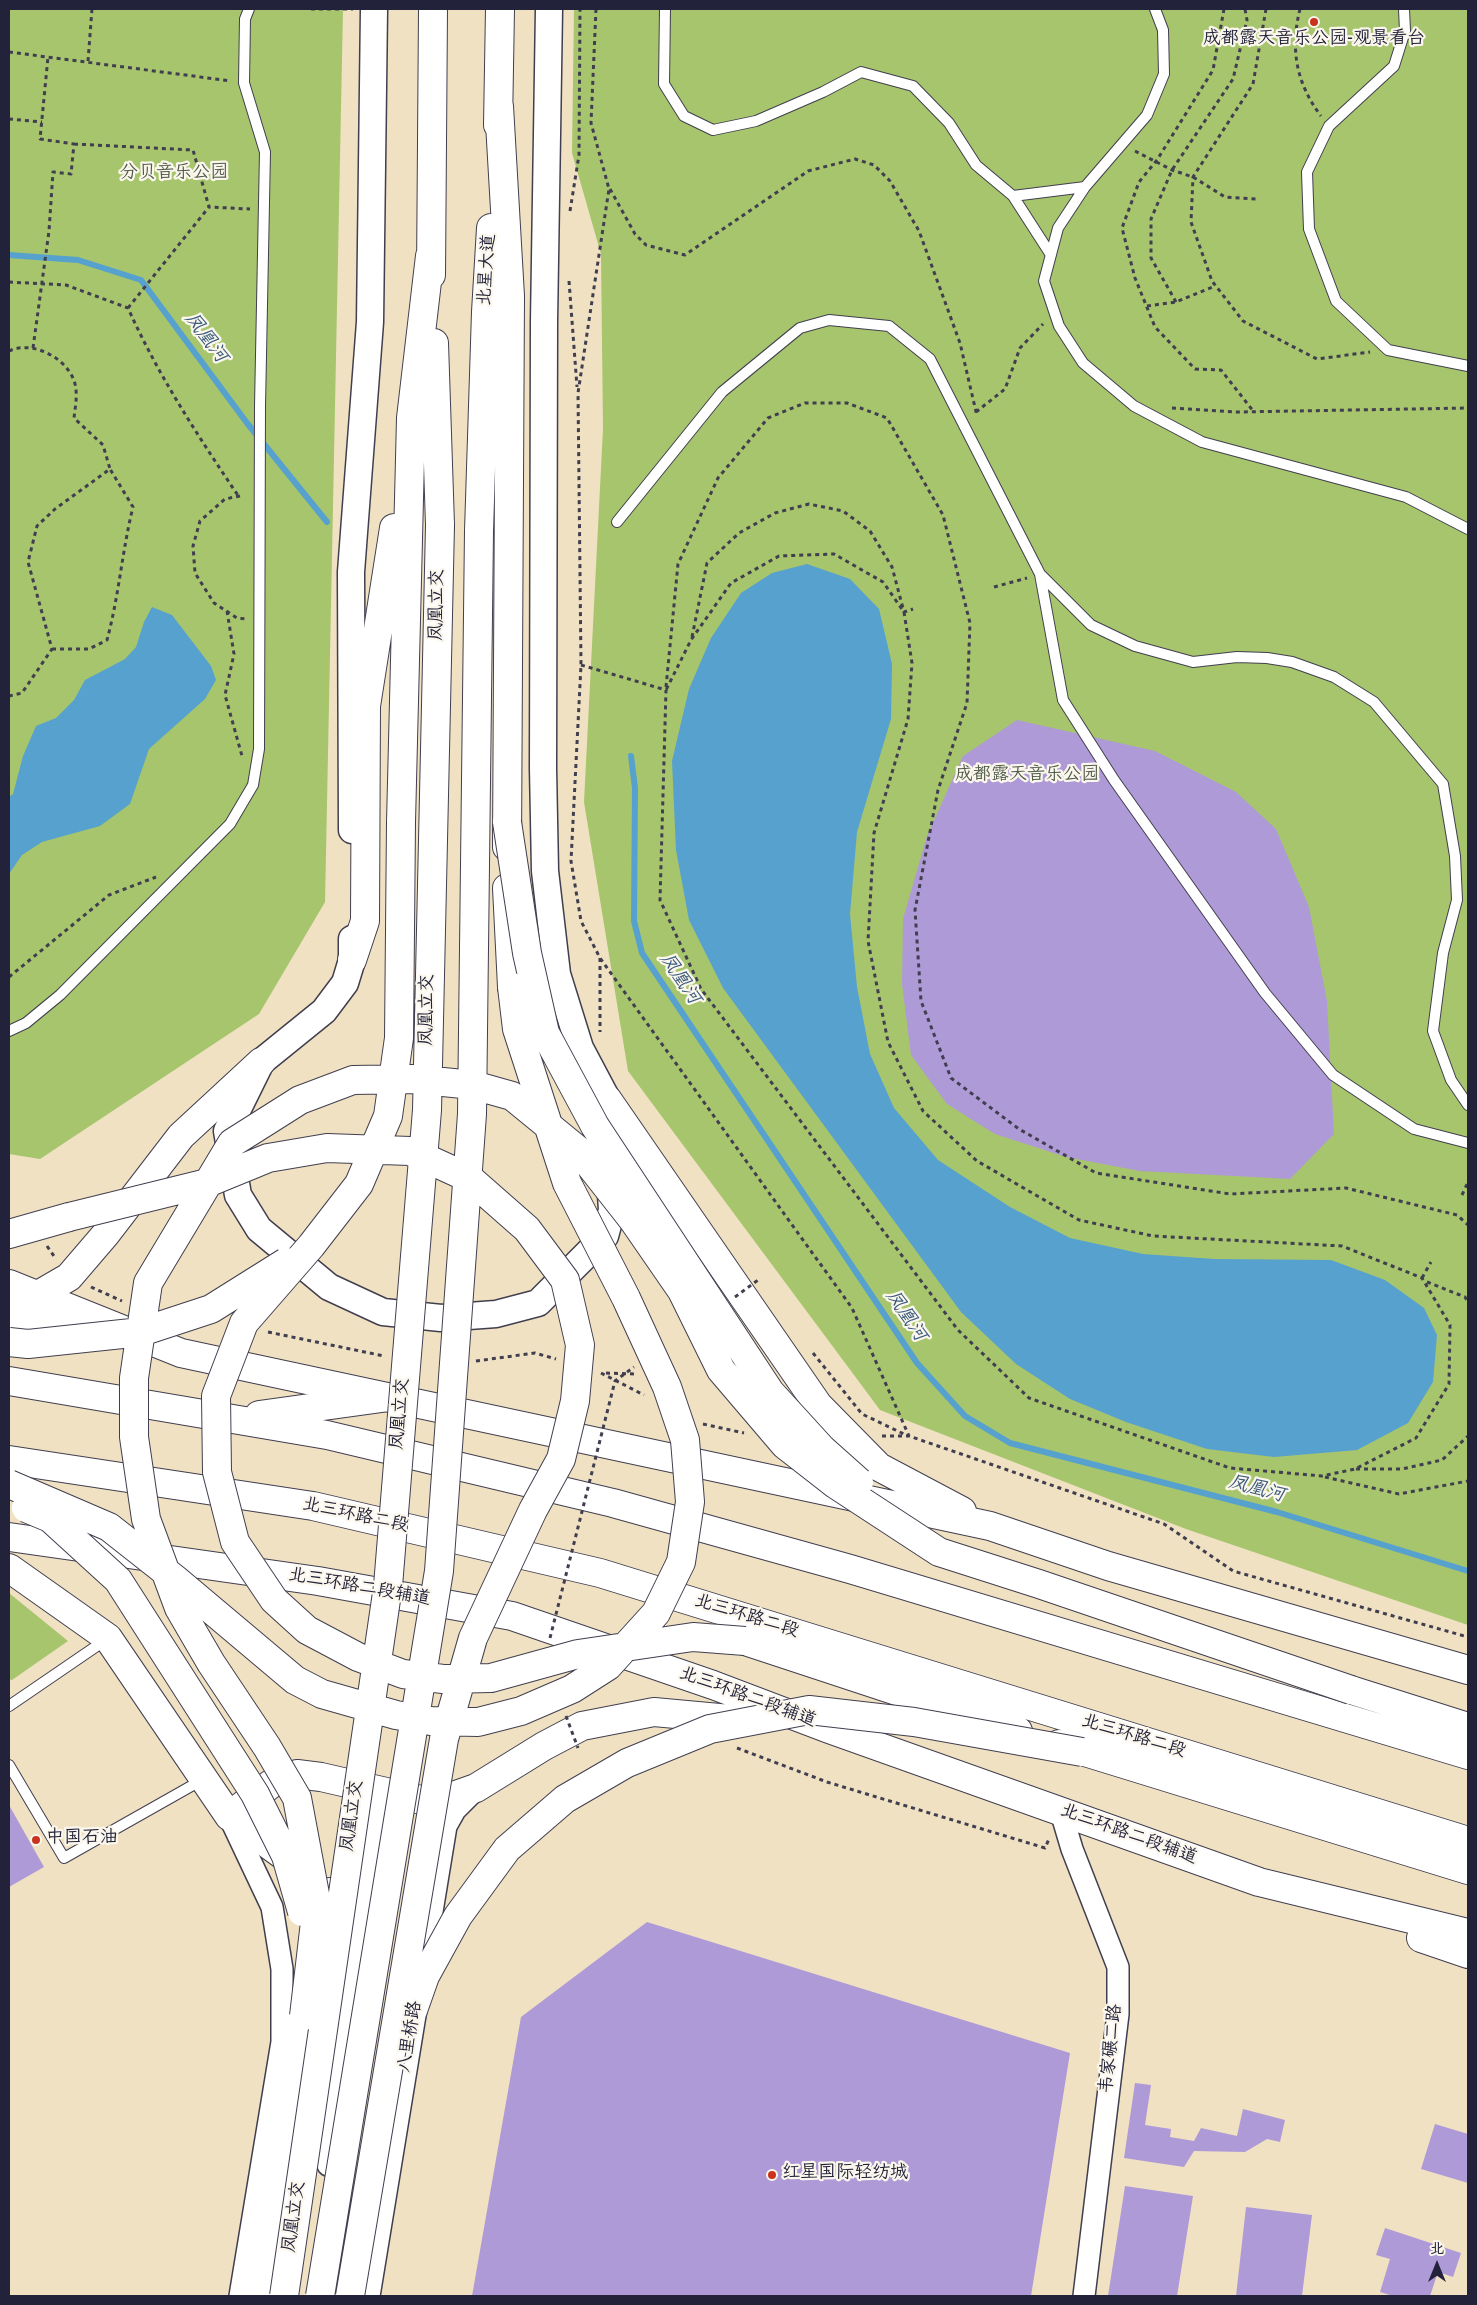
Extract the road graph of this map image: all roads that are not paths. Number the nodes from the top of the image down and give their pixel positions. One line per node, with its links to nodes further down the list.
1 (249, 9): 26 (lane)
2 (374, 9): 25 (street)
3 (421, 9): 12 (main road)
4 (433, 9): 12 (main road)
5 (500, 9): 11 (main road, 北星大道)
6 (516, 9): 17 (main road)
7 (549, 9): 28 (street)
8 (665, 9): 14 (lane)
9 (1155, 9): 13 (lane)
10 (1404, 9): 18 (lane)
11 (499, 106): 17 (main road); 22 (main road, 北星大道)
12 (433, 137): 15 (main road)
13 (1085, 187): 14 (lane); 16 (lane)
14 (1014, 196): 16 (lane)
15 (430, 256): 19 (main road); 72 (main road, 凤凰立交, bridge)
16 (1050, 256): 21 (lane)
17 (510, 296): 24 (main road)
18 (1468, 366)
19 (411, 418): 25 (main road); 33 (main road, bridge)
20 (617, 522): 23 (lane)
21 (1468, 529)
22 (479, 531): 74 (main road, 凤凰立交, bridge)
23 (1040, 574): 29 (lane); 30 (lane)
24 (507, 822): 43 (main road, bridge); 47 (main road, bridge)
25 (352, 960): 27 (street)
26 (9, 1031)
27 (261, 1062): 28 (street); 35 (main road)
28 (607, 1099): 45 (main road)
29 (1468, 1105)
30 (1468, 1143)
31 (207, 1183): 32 (main road, bridge); 47 (main road, bridge); 68 (main road, bridge); 69 (main road, bridge)
32 (9, 1234)
33 (311, 1246): 37 (main road, bridge); 54 (main road, bridge)
34 (9, 1284): 35 (main road)
35 (38, 1295): 38 (main road)
36 (9, 1313): 38 (main road)
37 (9, 1342)
38 (181, 1353): 40 (main road)
39 (9, 1381): 41 (main road)
40 (389, 1397): 41 (main road); 45 (main road)
41 (233, 1419): 55 (main road)
42 (9, 1460): 62 (main road, 北三环路二段)
43 (9, 1484)
44 (9, 1501): 68 (main road, bridge)
45 (990, 1526): 50 (main road)
46 (9, 1537): 53 (main road, 北三环路二段辅道)
47 (939, 1552): 52 (main road, bridge)
48 (9, 1568): 49 (main road)
49 (108, 1638): 51 (lane); 57 (main road)
50 (1468, 1670)
51 (9, 1706)
52 (1468, 1727)
53 (829, 1729): 58 (main road); 60 (main road, 北三环路二段辅道)
54 (1082, 1752): 63 (main road); 69 (main road, bridge)
55 (1468, 1755)
56 (9, 1765): 57 (lane)
57 (203, 1779): 61 (main road)
58 (476, 1788): 59 (main road); 76 (street, 八里桥路)
59 (381, 1791): 61 (main road); 67 (main road)
60 (1061, 1812): 64 (main road, 北三环路二段辅道); 77 (street, 韦家碾二路)
61 (228, 1816): 67 (main road); 70 (street)
62 (1468, 1842)
63 (1468, 1870)
64 (1259, 1882): 65 (main road, 北三环路二段辅道); 66 (main road)
65 (1468, 1933)
66 (1468, 1954)
67 (358, 1957): 73 (street)
68 (304, 2016): 71 (main road)
69 (383, 2103): 75 (main road, bridge)
70 (240, 2296)
71 (256, 2296)
72 (284, 2296)
73 (310, 2296)
74 (320, 2296)
75 (350, 2296)
76 (369, 2296)
77 (1084, 2296)

